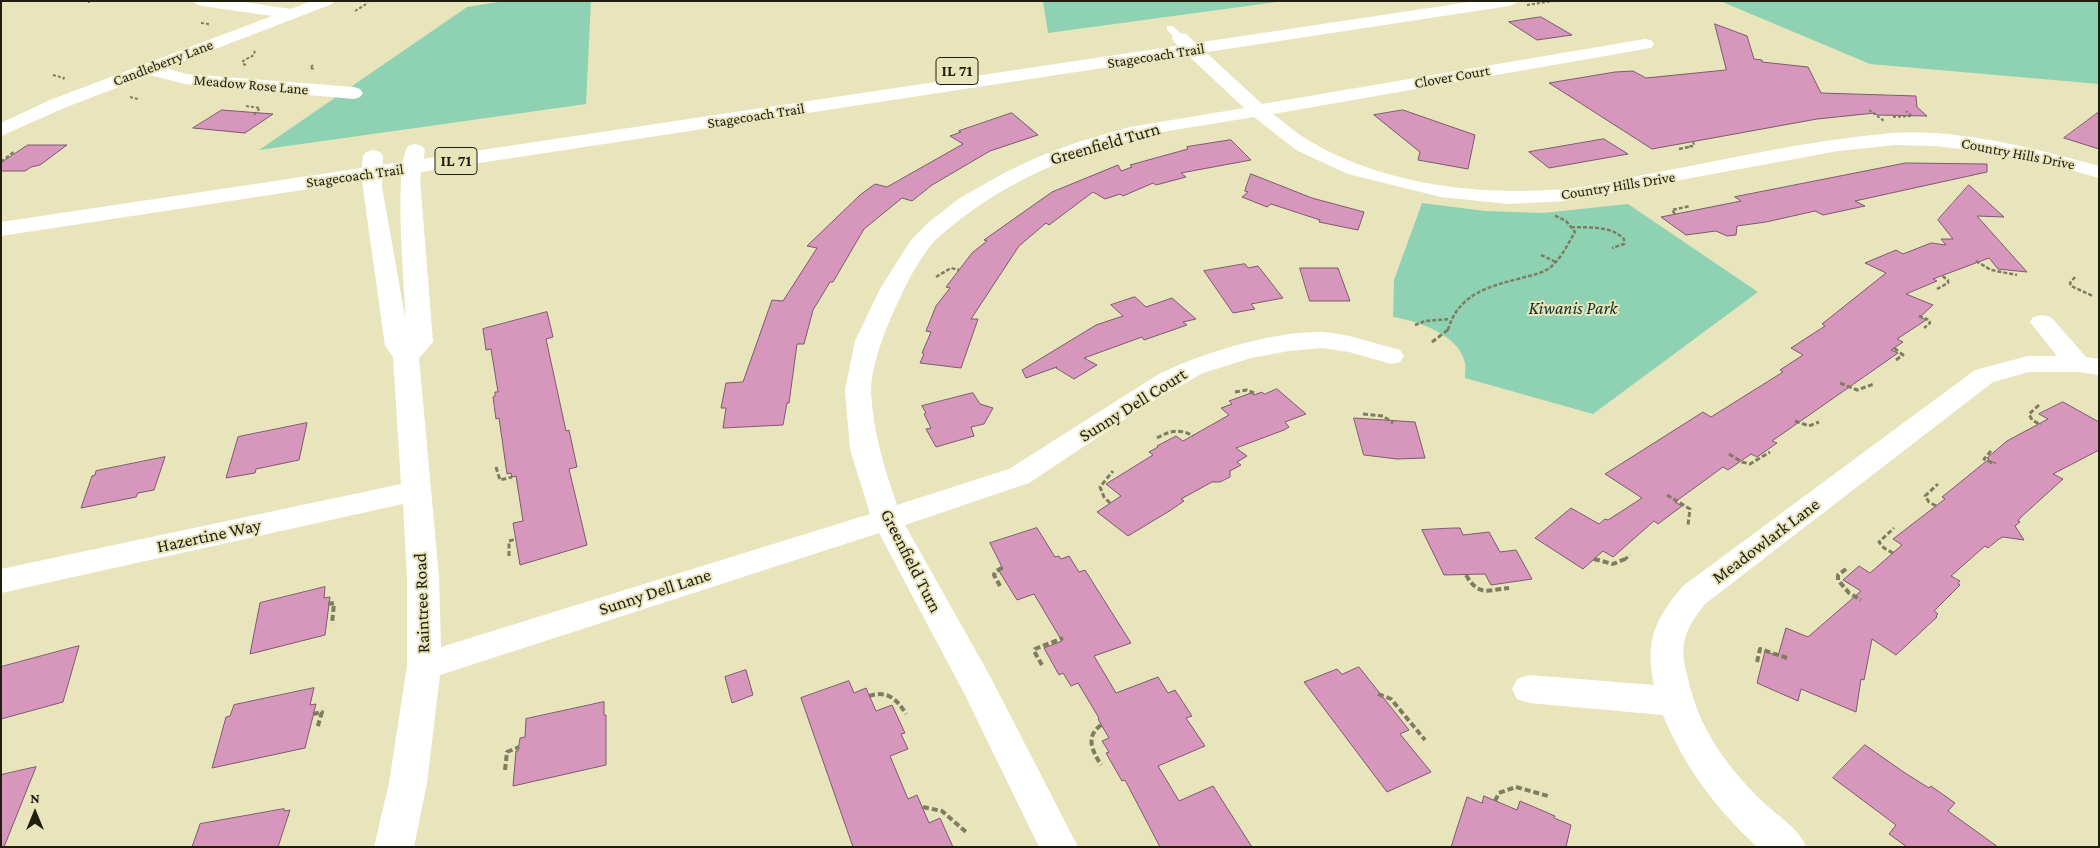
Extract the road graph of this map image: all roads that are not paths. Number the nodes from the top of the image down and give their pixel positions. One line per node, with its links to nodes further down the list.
1 (202, 1): 5 (street)
2 (326, 1): 5 (street, Candleberry Lane)
3 (1424, 1): 6 (street, Stagecoach Trail / IL 71)
4 (1510, 1): 6 (street, Stagecoach Trail / IL 71)
5 (292, 14): 8 (street, Candleberry Lane)
6 (1181, 39): 10 (street, Country Hills Drive); 12 (street, Stagecoach Trail / IL 71)
7 (1645, 44): 10 (street, Clover Court)
8 (149, 69): 9 (street, Meadow Rose Lane); 11 (street, Candleberry Lane)
9 (354, 93)
10 (1258, 110): 14 (street, Country Hills Drive); 22 (street, Greenfield Turn)
11 (1, 130)
12 (413, 159): 13 (street, Stagecoach Trail / IL 71); 19 (street)
13 (372, 165): 15 (street, Stagecoach Trail / IL 71); 16 (street, Stagecoach Trail / IL 71); 19 (street, Raintree Road)
14 (2099, 172)
15 (1, 210)
16 (1, 229)
17 (2042, 322): 20 (street)
18 (1391, 356): 22 (street, Sunny Dell Court)
19 (406, 358): 21 (street, Raintree Road)
20 (2089, 366): 26 (street, Meadowlark Lane)
21 (416, 491): 23 (street, Hazertine Way); 24 (street, Raintree Road)
22 (886, 518): 24 (street, Sunny Dell Lane); 28 (street, Greenfield Turn)
23 (1, 581)
24 (424, 666): 27 (street, Raintree Road)
25 (1529, 689): 26 (street)
26 (1675, 701): 29 (street, Meadowlark Lane)
27 (394, 847)
28 (1059, 847)
29 (1786, 847)

